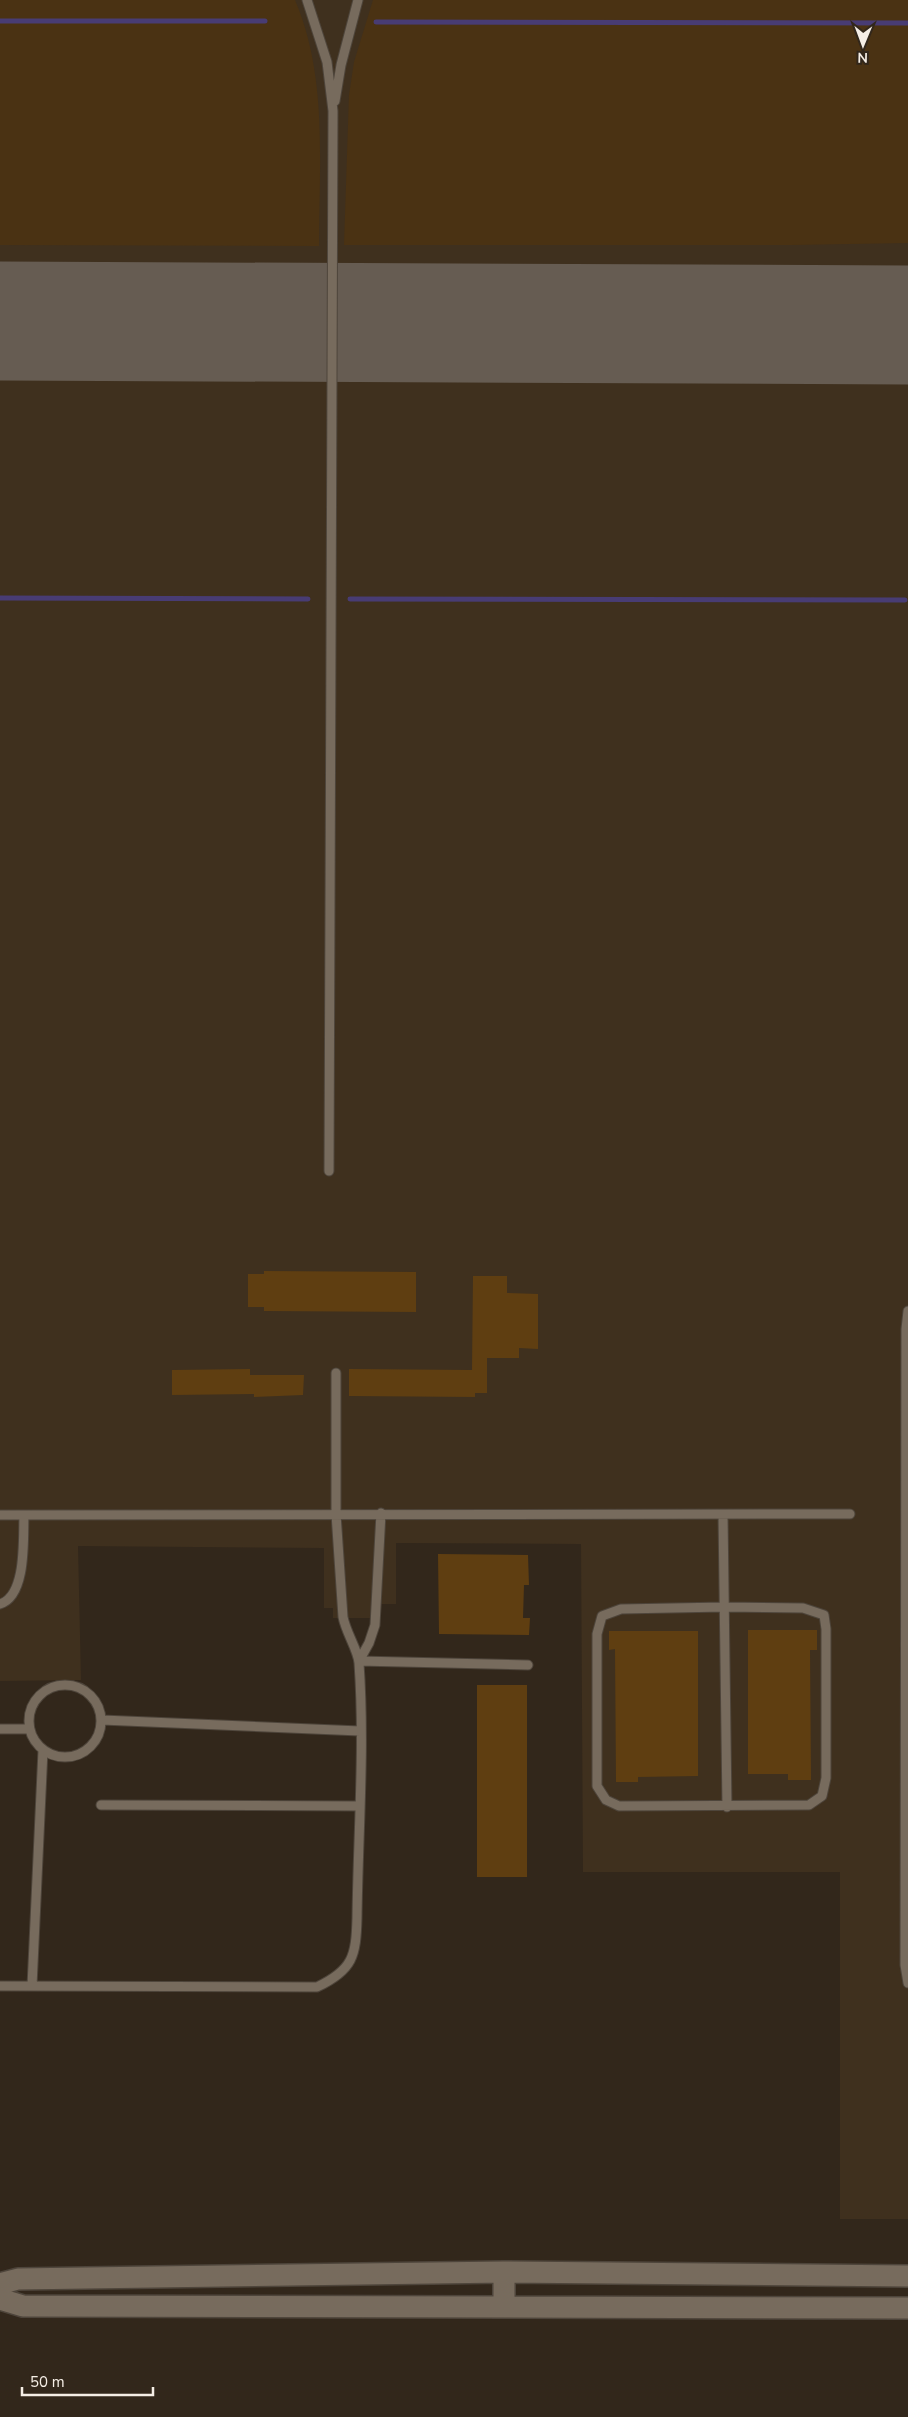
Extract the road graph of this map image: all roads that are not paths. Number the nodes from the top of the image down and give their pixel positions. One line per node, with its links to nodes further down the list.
1 (307, 0): 3 (lane)
2 (358, 0): 3 (lane)
3 (333, 111): 4 (lane)
4 (329, 1171)
5 (908, 1311): 17 (lane)
6 (336, 1373): 10 (lane)
7 (381, 1513): 10 (lane); 12 (lane); 15 (lane)
8 (0, 1514): 9 (lane)
9 (24, 1514): 10 (lane); 13 (lane)
10 (336, 1514): 15 (lane)
11 (850, 1514): 12 (lane)
12 (723, 1515): 14 (lane)
13 (0, 1604)
14 (724, 1607): 25 (lane); 25 (lane); 25 (lane)
15 (359, 1661): 16 (lane); 21 (lane)
16 (528, 1665)
17 (907, 1703): 26 (lane)
18 (102, 1720): 19 (lane); 21 (lane); 22 (lane)
19 (29, 1729): 20 (lane); 22 (lane)
20 (0, 1730)
21 (360, 1731): 24 (lane)
22 (43, 1750): 28 (lane)
23 (101, 1806): 24 (lane)
24 (359, 1806): 28 (lane)
25 (727, 1807)
26 (908, 1983)
27 (0, 1986): 28 (lane)
28 (32, 1986)
29 (504, 2272): 30 (street); 31 (street); 33 (street)
30 (908, 2276)
31 (0, 2284)
32 (0, 2299): 33 (street)
33 (504, 2307): 34 (street)
34 (908, 2308)

